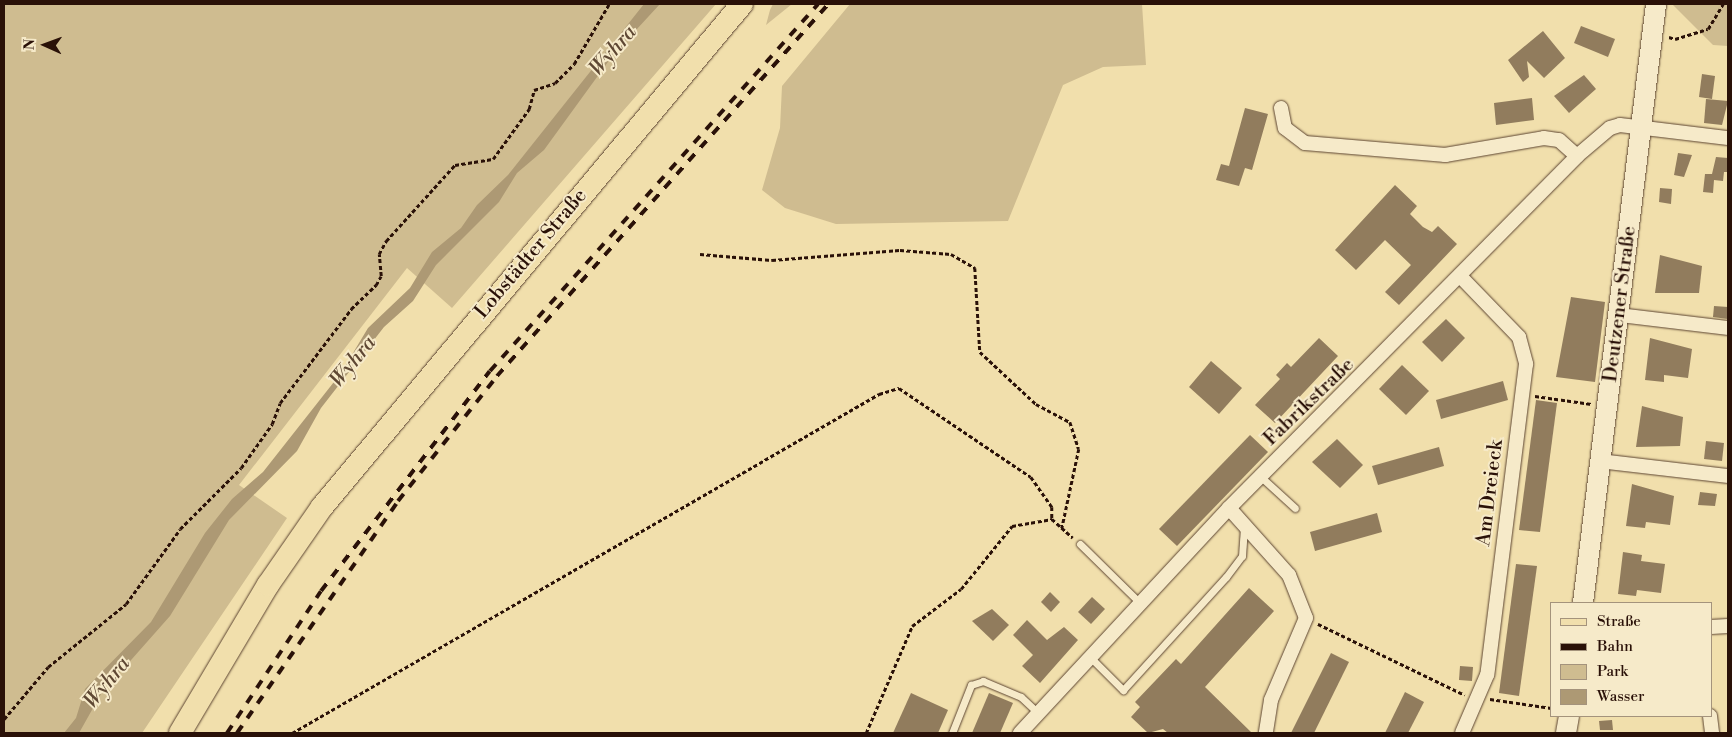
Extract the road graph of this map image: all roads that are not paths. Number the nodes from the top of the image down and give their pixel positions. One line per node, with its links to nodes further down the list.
1 (742, 4): 25 (main road, Lobstädter Straße)
2 (1656, 4): 4 (main road, Deutzener Straße)
3 (1281, 108): 6 (street)
4 (1641, 127): 5 (street, Fabrikstraße); 6 (street, Fabrikstraße); 8 (main road, Deutzener Straße)
5 (1728, 138)
6 (1577, 156): 7 (street, Fabrikstraße)
7 (1460, 276): 12 (street, Fabrikstraße); 29 (street, Am Dreieck)
8 (1619, 315): 9 (street); 10 (main road, Deutzener Straße)
9 (1728, 328)
10 (1600, 461): 11 (street); 17 (main road, Deutzener Straße)
11 (1728, 476)
12 (1261, 477): 13 (street, Fabrikstraße); 14 (lane)
13 (1229, 508): 15 (street); 18 (street, Fabrikstraße)
14 (1295, 508)
15 (1245, 525): 21 (lane); 28 (street)
16 (1080, 544): 18 (lane)
17 (1582, 602)
18 (1140, 603): 21 (street, Fabrikstraße)
19 (1728, 626): 20 (street)
20 (1712, 627)
21 (1090, 656): 22 (street, Fabrikstraße)
22 (1037, 712): 26 (lane); 27 (street, Fabrikstraße)
23 (1569, 717): 30 (main road)
24 (1710, 717): 31 (street)
25 (180, 733)
26 (952, 733)
27 (1020, 733)
28 (1266, 733)
29 (1462, 733)
30 (1566, 733)
31 (1712, 733)

